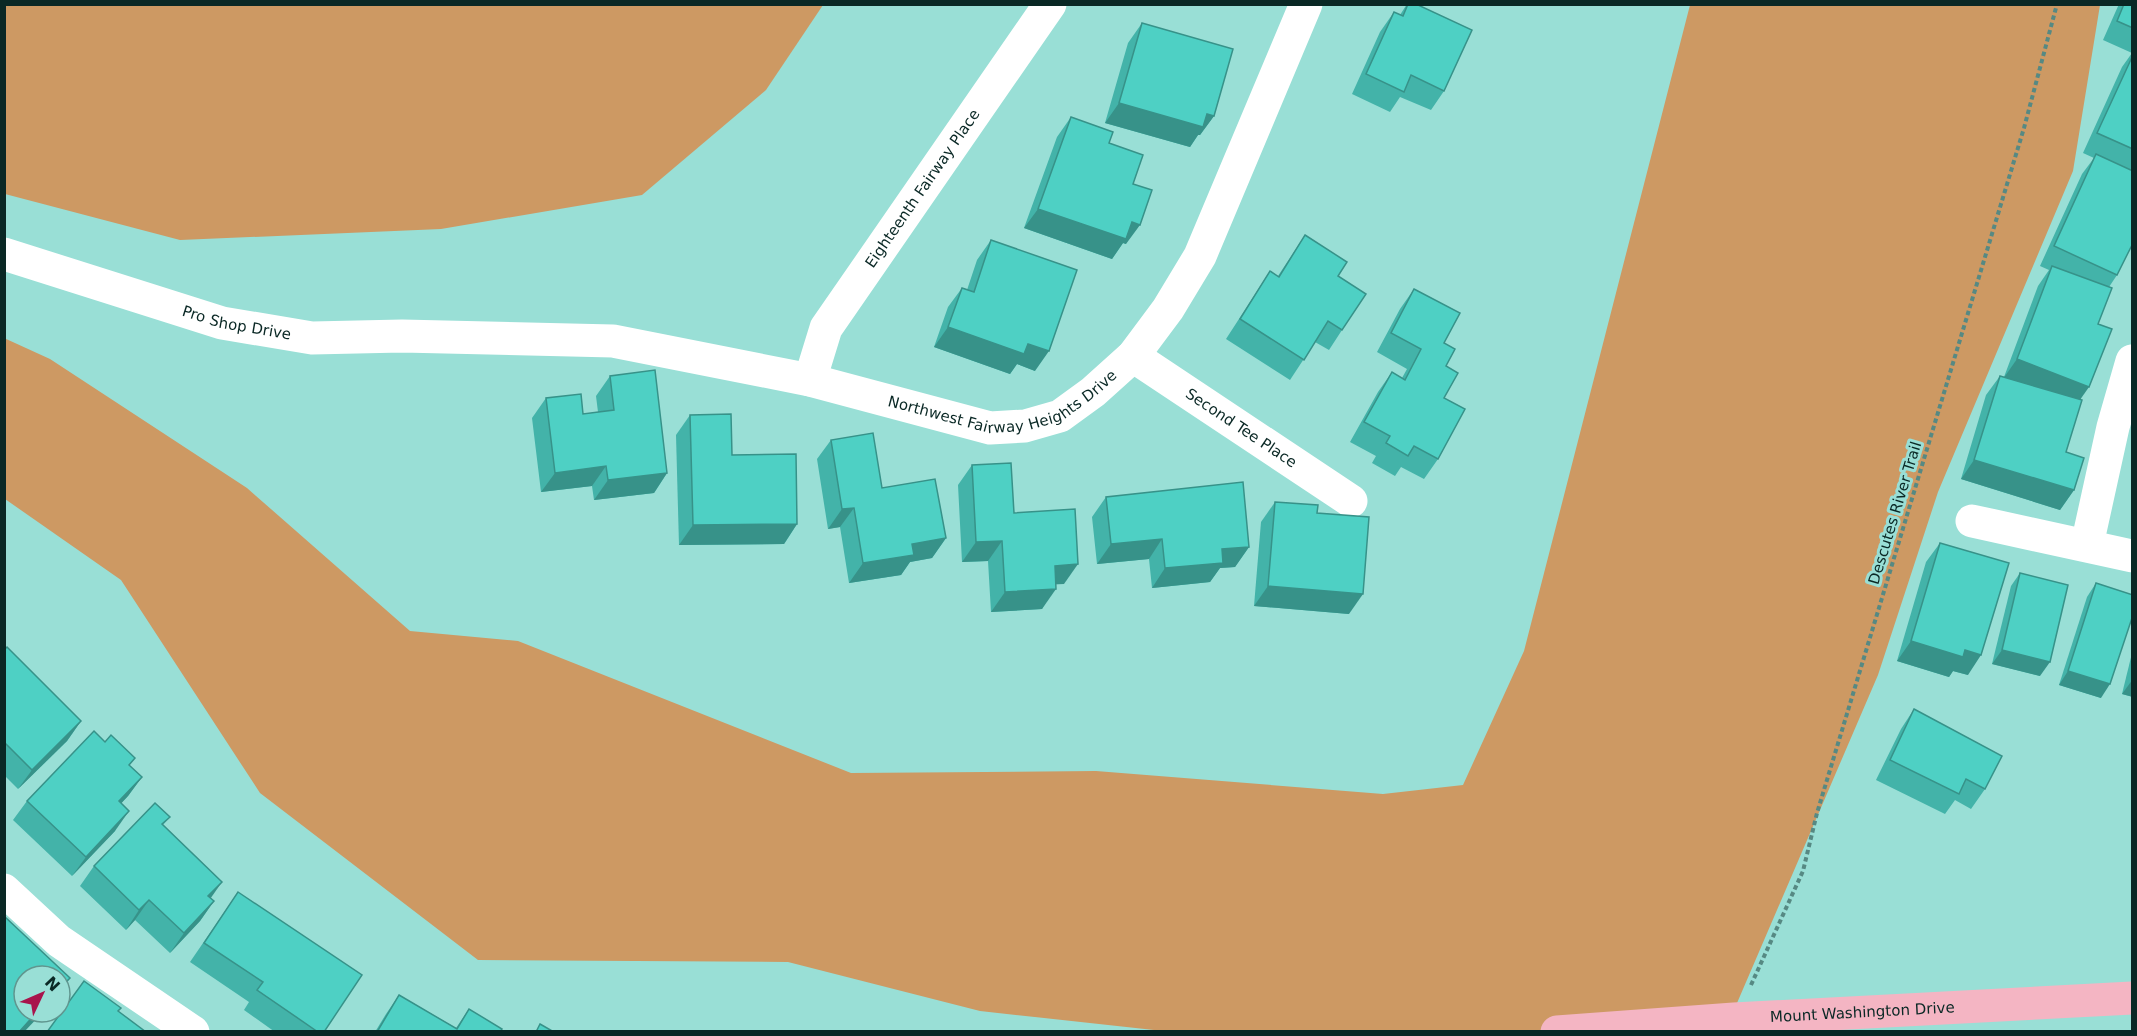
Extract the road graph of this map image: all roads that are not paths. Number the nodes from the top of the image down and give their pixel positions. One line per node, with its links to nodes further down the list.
1 (1050, 4): 7 (street, Eighteenth Fairway Place)
2 (1306, 4): 5 (street, Northwest Fairway Heights Drive)
3 (4, 254): 4 (street, Pro Shop Drive)
4 (477, 338): 7 (street, Northwest Fairway Heights Drive)
5 (1133, 356): 7 (street, Northwest Fairway Heights Drive); 8 (street, Second Tee Place)
6 (2133, 361): 10 (street)
7 (810, 381)
8 (1351, 501)
9 (1972, 521): 10 (street)
10 (2087, 544): 11 (street)
11 (2133, 555)
12 (4, 890): 15 (street)
13 (2133, 998): 14 (main road, Mount Washington Drive)
14 (1890, 1021): 16 (main road, Mount Washington Drive)
15 (193, 1032)
16 (1557, 1032)

